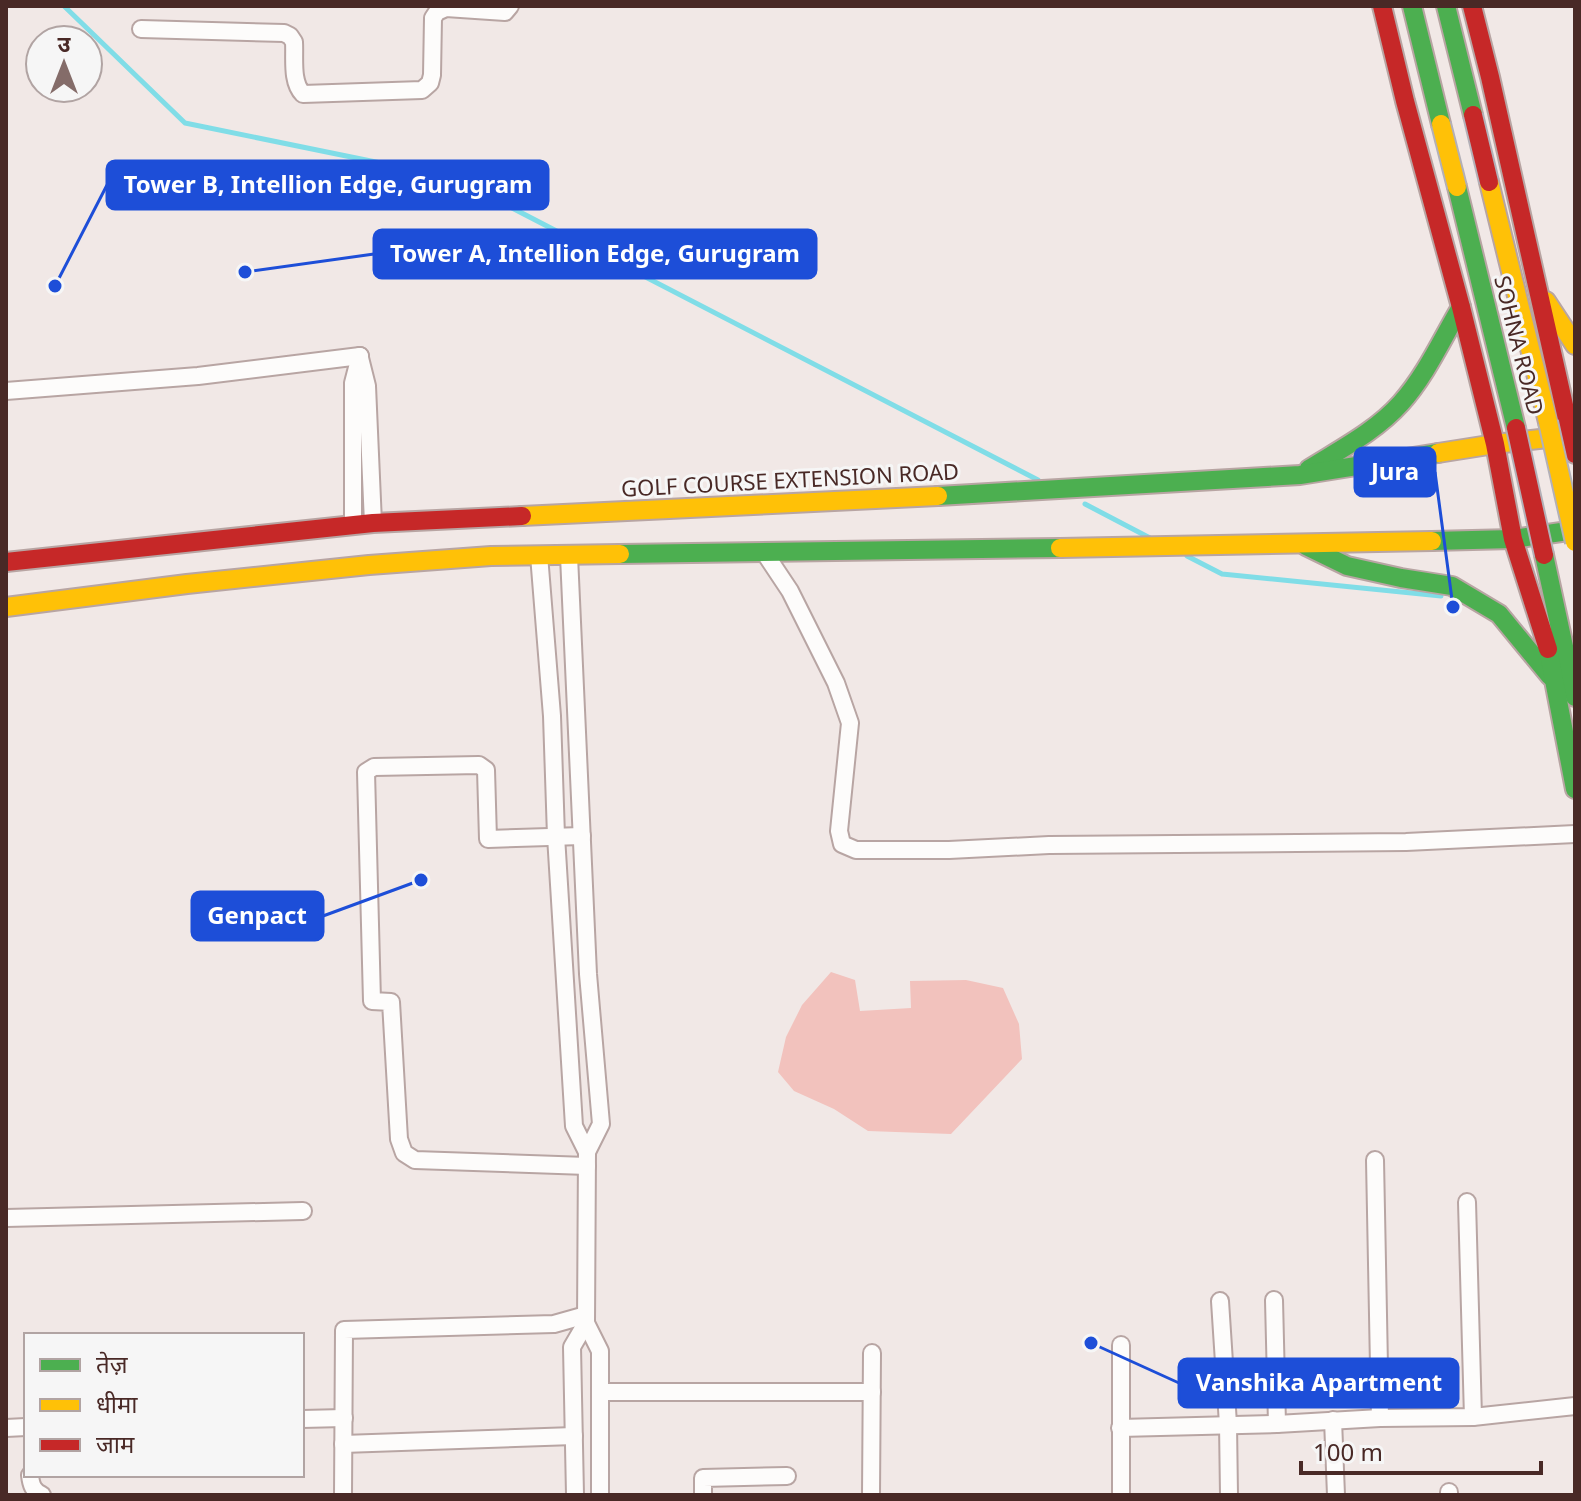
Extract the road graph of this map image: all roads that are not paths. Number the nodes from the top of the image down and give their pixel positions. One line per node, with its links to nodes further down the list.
1 (510, 6): 6 (street)
2 (1382, 6): 8 (main road)
3 (1412, 6): 29 (main road, SOHNA ROAD, bridge)
4 (1446, 6): 21 (main road, SOHNA ROAD, bridge)
5 (1472, 6): 7 (main road)
6 (141, 29)
7 (1504, 139): 8 (main road); 9 (main road)
8 (1421, 159): 10 (main road)
9 (1536, 285): 11 (main road); 14 (main road)
10 (1461, 307): 15 (main road); 16 (main road)
11 (1575, 345)
12 (360, 356): 13 (street); 17 (street); 18 (street)
13 (6, 391)
14 (1574, 442): 15 (main road, GOLF COURSE EXTENSION ROAD)
15 (1495, 444): 16 (main road, GOLF COURSE EXTENSION ROAD); 20 (main road)
16 (1300, 475): 17 (main road, GOLF COURSE EXTENSION ROAD)
17 (373, 523): 18 (main road, GOLF COURSE EXTENSION ROAD)
18 (353, 526): 26 (main road, GOLF COURSE EXTENSION ROAD)
19 (1575, 530): 20 (main road)
20 (1513, 539): 22 (main road); 28 (main road)
21 (1575, 542)
22 (1304, 545): 23 (main road); 28 (main road)
23 (764, 552): 25 (main road); 33 (street)
24 (539, 555): 25 (main road); 27 (main road); 31 (street)
25 (569, 556): 30 (street)
26 (6, 562)
27 (6, 607)
28 (1554, 681): 32 (main road)
29 (1575, 697)
30 (579, 779): 31 (street); 35 (street)
31 (554, 780): 34 (street)
32 (1575, 789)
33 (1575, 834)
34 (556, 836): 35 (street); 36 (street); 36 (street)
35 (582, 836): 36 (street)
36 (587, 1159): 43 (street)
37 (1375, 1160): 51 (street)
38 (1467, 1202): 49 (street)
39 (303, 1211): 40 (street)
40 (6, 1218)
41 (1274, 1300): 55 (street)
42 (1220, 1301): 54 (street)
43 (586, 1319): 46 (street); 50 (street); 57 (street)
44 (1121, 1345): 56 (street)
45 (872, 1353): 47 (street)
46 (600, 1392): 47 (street); 64 (street)
47 (872, 1392): 66 (street)
48 (1575, 1406): 49 (street)
49 (1473, 1417): 51 (street)
50 (344, 1418): 52 (street); 58 (street)
51 (1380, 1418): 53 (street)
52 (304, 1419)
53 (1333, 1420): 55 (street); 69 (street)
54 (1228, 1424): 55 (street); 56 (street); 68 (street)
55 (1277, 1424)
56 (1120, 1428): 67 (street)
57 (574, 1436): 58 (street); 63 (street)
58 (343, 1444): 62 (street)
59 (787, 1476): 65 (street)
60 (30, 1477): 61 (street)
61 (42, 1495)
62 (343, 1495)
63 (575, 1495)
64 (600, 1495)
65 (703, 1495)
66 (871, 1495)
67 (1121, 1495)
68 (1229, 1495)
69 (1336, 1495)

